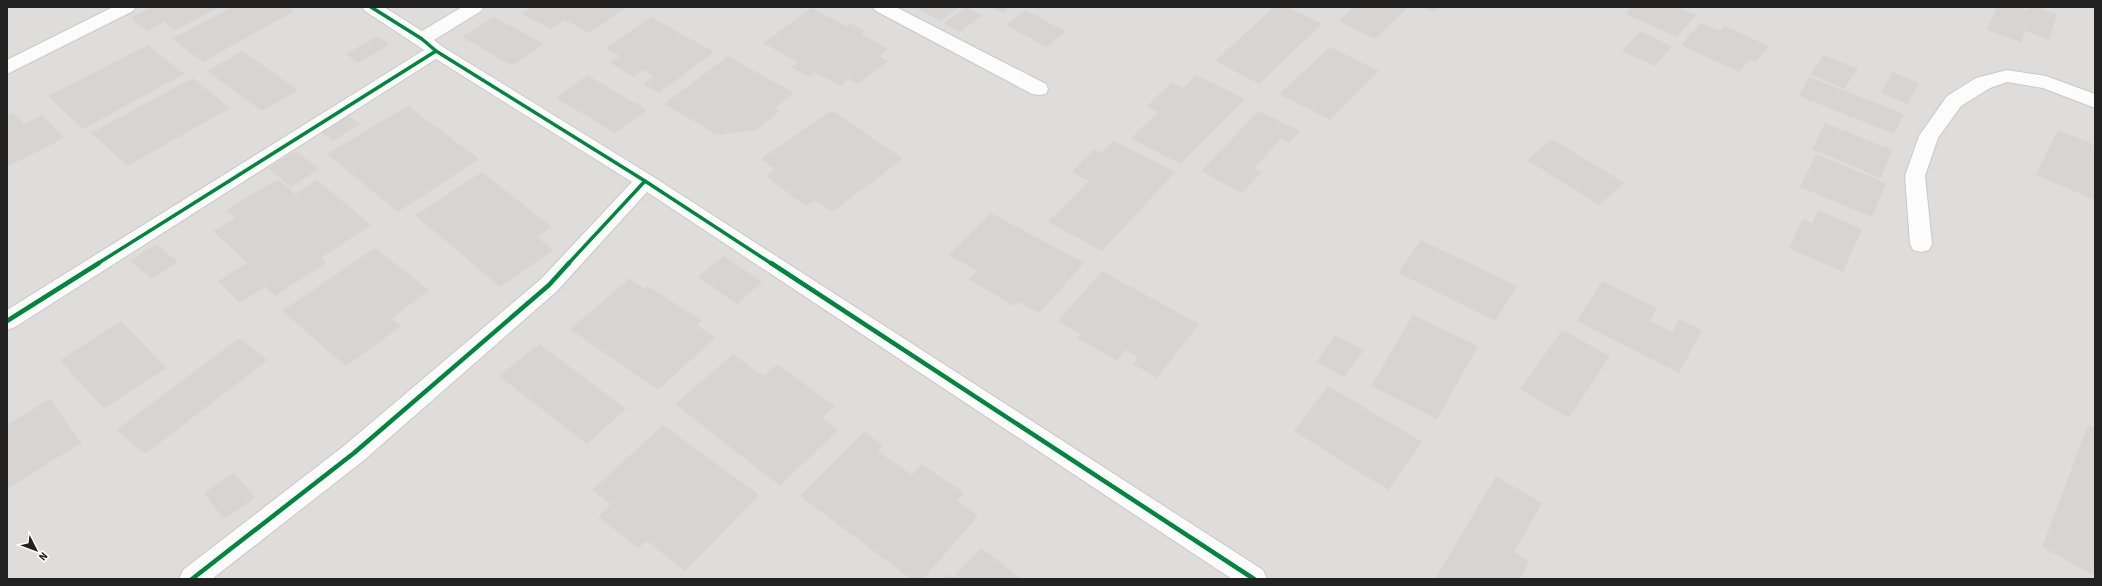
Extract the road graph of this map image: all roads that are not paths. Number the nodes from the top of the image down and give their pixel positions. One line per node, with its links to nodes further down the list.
1 (127, 7): 6 (street)
2 (371, 7): 5 (street)
3 (475, 7): 5 (street)
4 (882, 7): 7 (street)
5 (429, 45): 9 (street); 11 (street)
6 (7, 68)
7 (1039, 88)
8 (2095, 101): 10 (street)
9 (645, 181): 12 (street); 13 (street)
10 (1921, 244)
11 (7, 321)
12 (192, 579)
13 (1254, 579)

